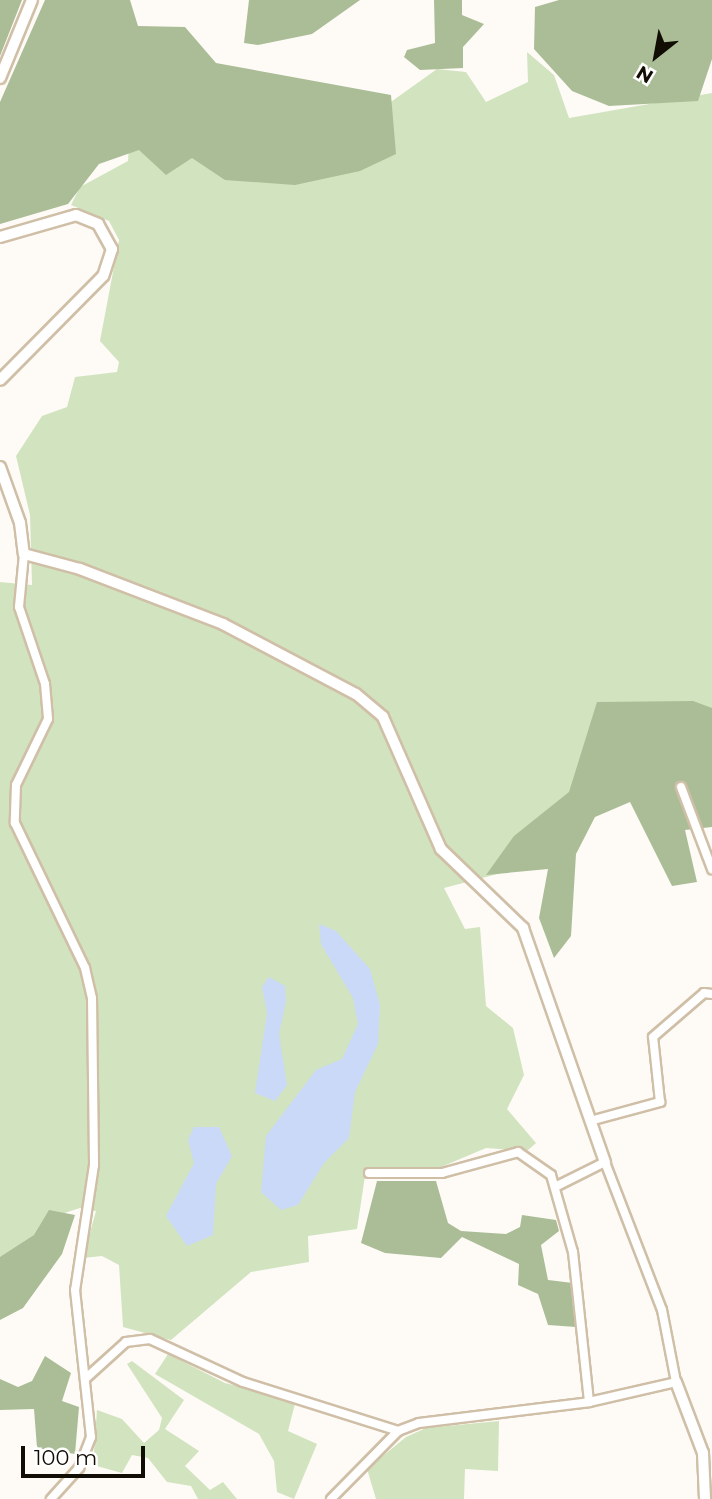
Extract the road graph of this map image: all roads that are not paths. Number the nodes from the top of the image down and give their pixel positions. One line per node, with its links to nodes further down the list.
1 (32, 0): 2 (main road)
2 (0, 78)
3 (0, 237): 4 (street)
4 (0, 380)
5 (0, 467): 6 (street)
6 (24, 554): 10 (street); 14 (street)
7 (681, 787): 8 (street)
8 (712, 869)
9 (712, 994): 10 (street)
10 (590, 1121): 11 (street)
11 (606, 1162): 13 (street); 15 (street)
12 (369, 1173): 13 (street)
13 (557, 1186): 16 (street)
14 (85, 1379): 17 (street); 18 (street)
15 (676, 1382): 16 (street); 20 (street)
16 (589, 1402): 17 (street)
17 (398, 1431): 19 (street)
18 (51, 1499)
19 (331, 1499)
20 (705, 1499)

